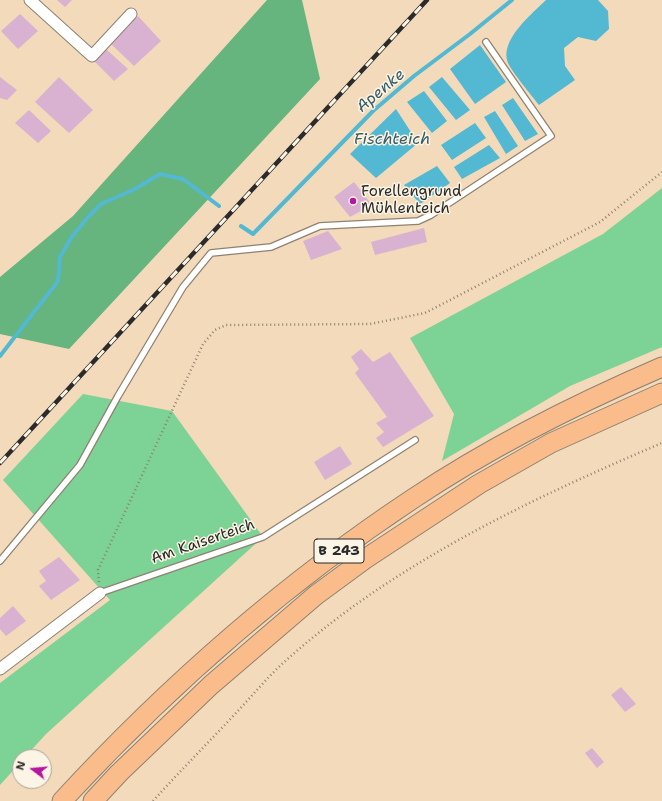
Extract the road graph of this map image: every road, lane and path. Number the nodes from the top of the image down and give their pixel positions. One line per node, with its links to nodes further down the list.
1 (30, 0): 2 (street)
2 (131, 14)
3 (486, 42): 9 (lane)
4 (662, 172): 10 (path)
5 (662, 367): 12 (highway, B 243)
6 (662, 393): 13 (highway, B 243)
7 (415, 440): 10 (lane, Am Kaiserteich)
8 (662, 443): 14 (path)
9 (0, 561)
10 (100, 593): 11 (street, Am Kaiserteich)
11 (0, 669)
12 (62, 801)
13 (93, 801)
14 (153, 801)

